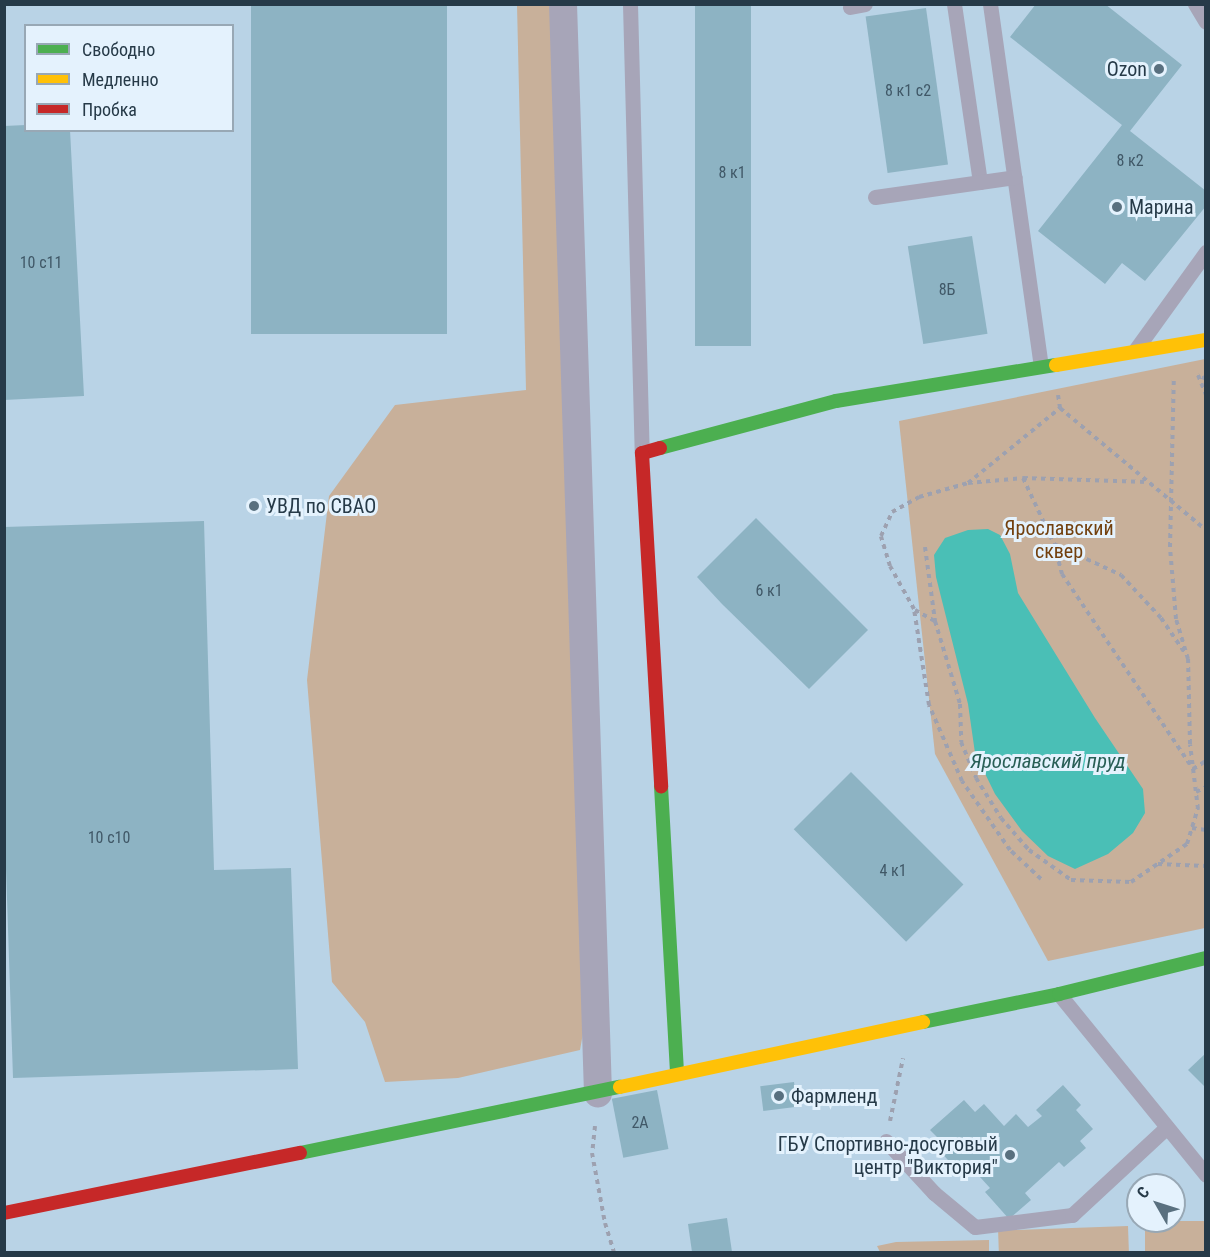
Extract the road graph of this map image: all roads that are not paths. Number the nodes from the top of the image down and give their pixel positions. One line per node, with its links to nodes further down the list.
1 (563, 4): 18 (street)
2 (630, 4): 14 (lane)
3 (954, 4): 8 (lane)
4 (990, 4): 7 (lane)
5 (1195, 4): 6 (lane)
6 (1206, 22)
7 (1015, 177): 8 (lane); 13 (lane)
8 (980, 182): 9 (lane)
9 (875, 197)
10 (1206, 252): 12 (lane)
11 (1206, 340): 12 (street)
12 (1134, 351): 13 (street)
13 (1048, 364): 14 (street)
14 (642, 453): 17 (street)
15 (1206, 958): 16 (street)
16 (1059, 994): 17 (street); 19 (lane)
17 (677, 1073): 18 (street)
18 (598, 1093): 22 (street)
19 (1167, 1128): 20 (lane); 21 (lane)
20 (886, 1141)
21 (1206, 1175)
22 (4, 1213)

